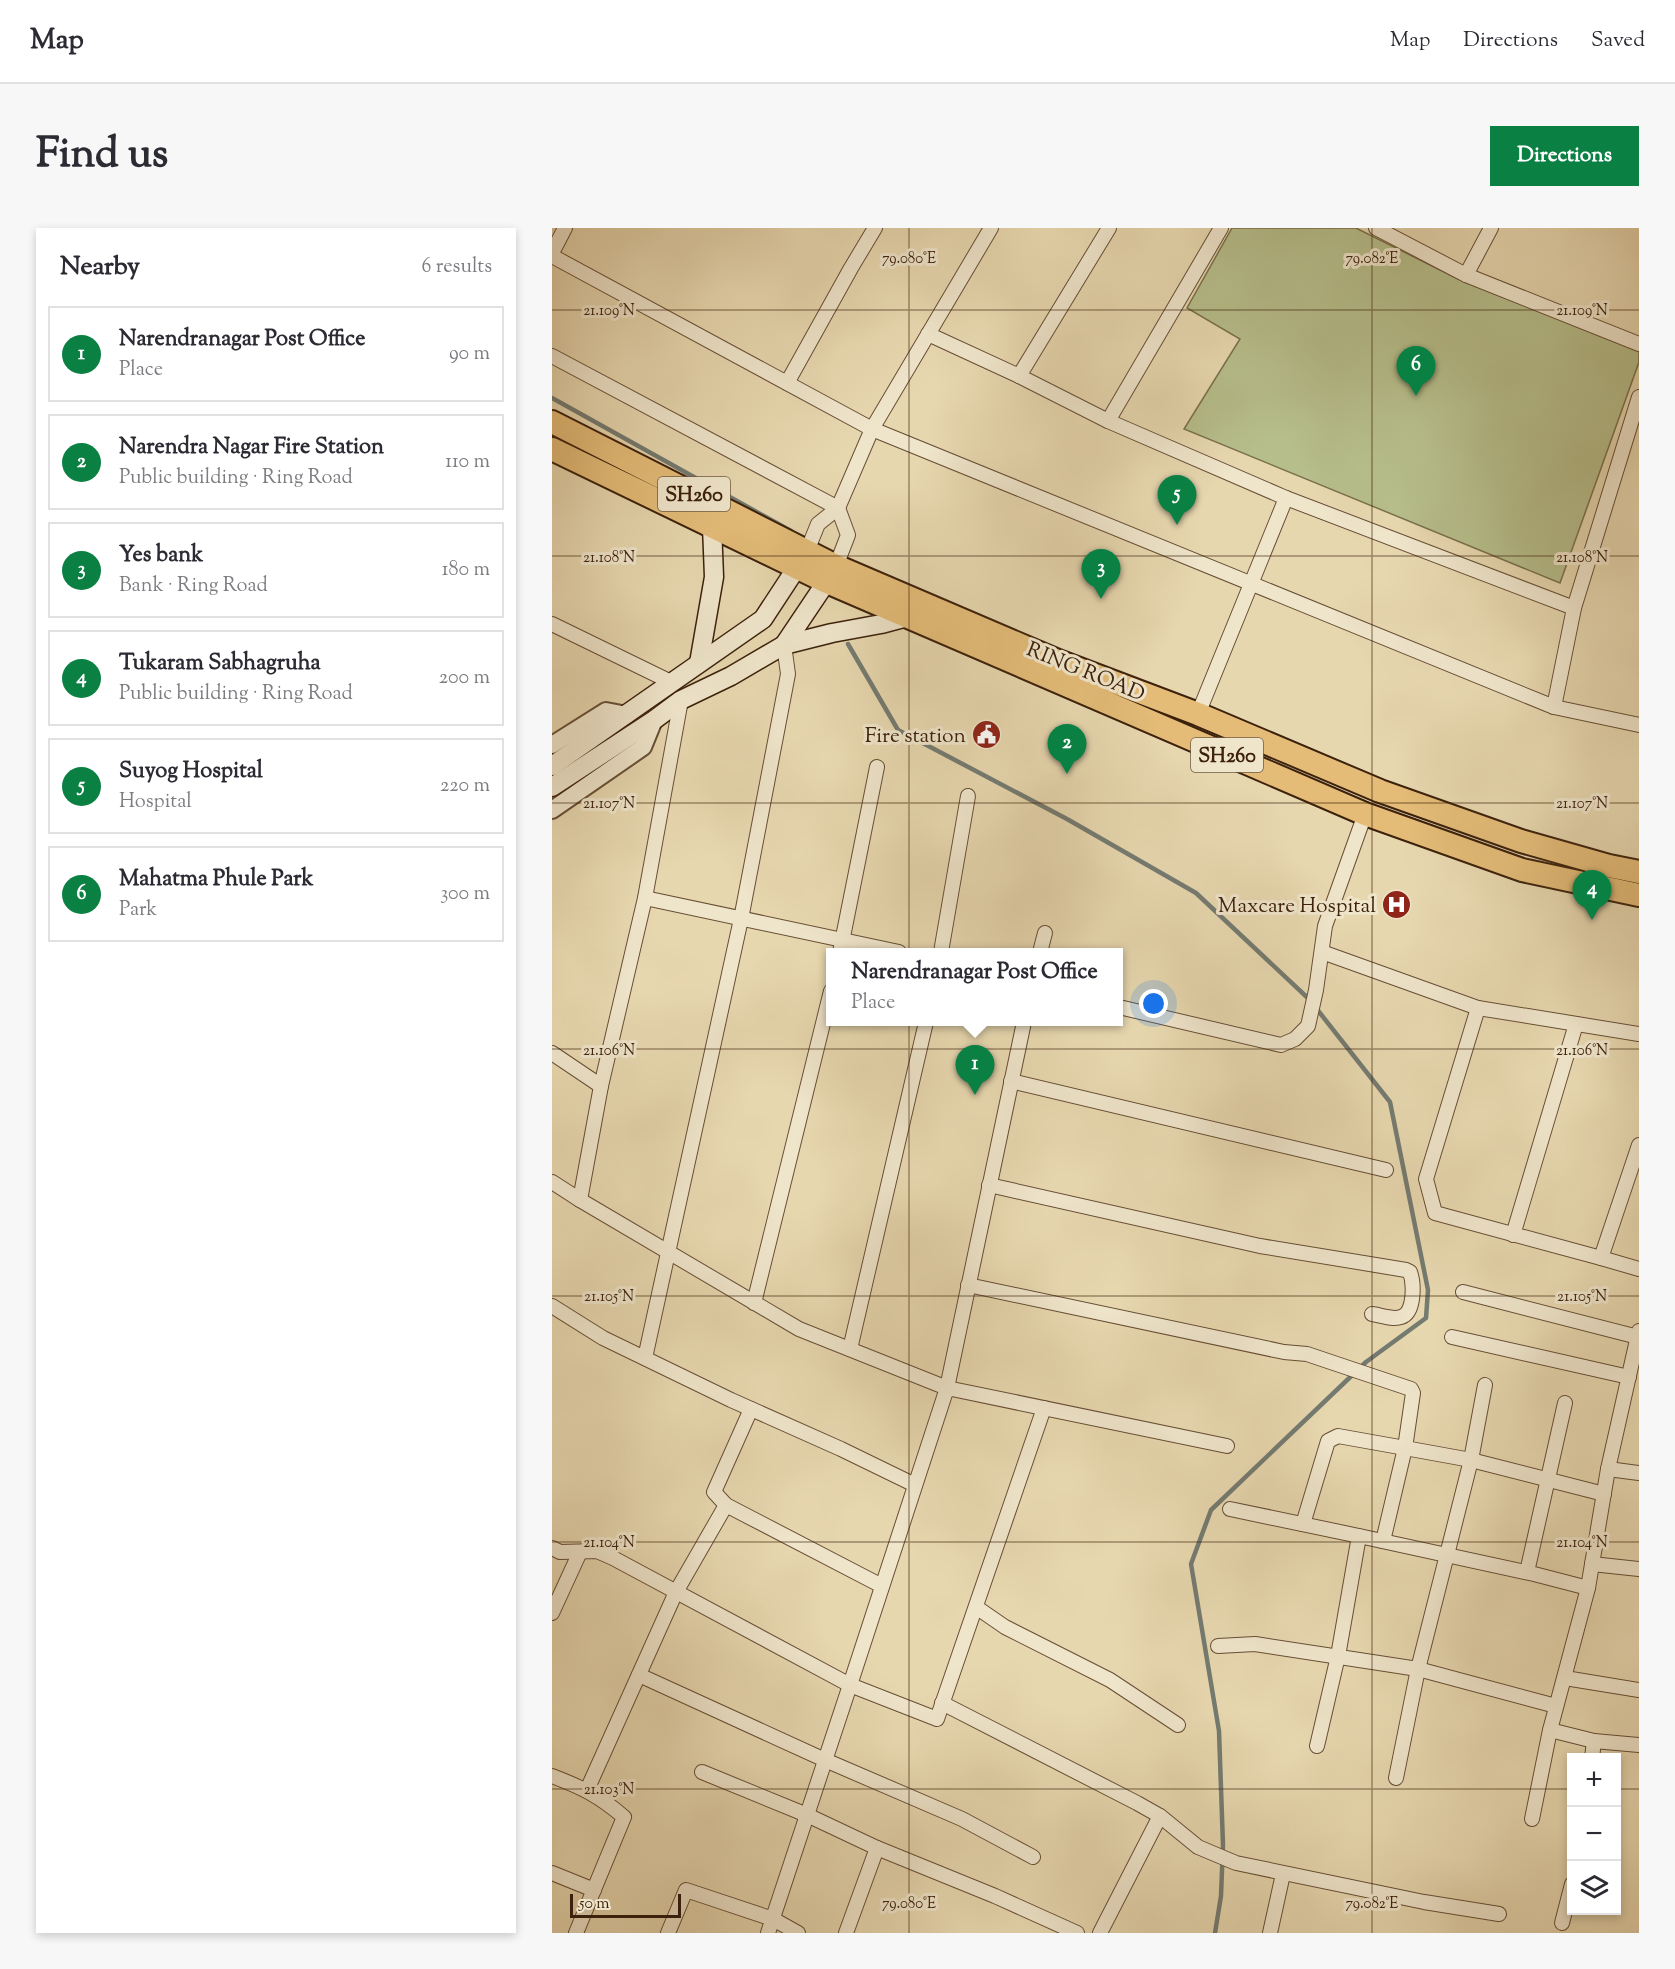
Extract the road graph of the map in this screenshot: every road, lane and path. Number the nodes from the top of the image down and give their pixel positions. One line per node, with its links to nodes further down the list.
1 (565, 228): 8 (street)
2 (875, 228): 14 (street)
3 (991, 228): 10 (street)
4 (1109, 228): 13 (street)
5 (1221, 228): 16 (street)
6 (1376, 228): 9 (street)
7 (1491, 228): 9 (street)
8 (552, 254): 14 (street)
9 (1466, 274): 11 (street)
10 (928, 334): 13 (street); 18 (street)
11 (1639, 344)
12 (552, 356): 21 (street)
13 (1019, 376): 16 (street)
14 (787, 383): 18 (street)
15 (1639, 398): 26 (street)
16 (1108, 421): 20 (street)
17 (552, 422): 23 (highway, RING ROAD / SH260)
18 (872, 429): 21 (street); 25 (street)
19 (552, 449): 22 (highway, RING ROAD / SH260)
20 (1286, 498): 25 (street); 26 (street)
21 (838, 508): 23 (street); 24 (street)
22 (712, 526): 23 (highway, RING ROAD / SH260); 30 (main road)
23 (803, 560): 24 (highway, RING ROAD / SH260); 30 (main road)
24 (831, 574): 27 (highway, RING ROAD / SH260); 29 (main road); 34 (highway, RING ROAD / SH260)
25 (1252, 584): 33 (street); 34 (street)
26 (1574, 608): 33 (street)
27 (907, 617): 29 (main road); 44 (highway, RING ROAD / SH260)
28 (552, 624): 31 (street)
29 (784, 645): 32 (main road); 48 (street)
30 (699, 663): 31 (main road)
31 (671, 682): 35 (main road)
32 (681, 700): 36 (main road); 47 (street)
33 (1554, 707): 37 (street)
34 (1198, 714): 45 (highway, RING ROAD / SH260)
35 (620, 720): 38 (street); 39 (main road)
36 (654, 720): 41 (main road); 43 (street)
37 (1639, 725)
38 (552, 745)
39 (552, 766)
40 (877, 767): 50 (street)
41 (552, 787)
42 (968, 796): 52 (street)
43 (552, 810)
44 (1365, 814): 46 (highway, RING ROAD / SH260); 54 (street)
45 (1639, 872)
46 (1639, 895)
47 (645, 898): 48 (street); 64 (street)
48 (741, 919): 50 (street); 71 (street)
49 (1045, 933): 53 (street)
50 (842, 946): 51 (street)
51 (861, 948)
52 (942, 948)
53 (1041, 948)
54 (1322, 952): 55 (street); 56 (street)
55 (1123, 1008)
56 (1478, 1008): 58 (street); 70 (street)
57 (826, 1011): 76 (street)
58 (1576, 1024): 61 (street); 70 (street)
59 (925, 1026): 81 (street)
60 (1023, 1026): 63 (street)
61 (1639, 1034)
62 (552, 1053): 64 (street)
63 (1011, 1081): 66 (street); 68 (street)
64 (601, 1086): 69 (street)
65 (1639, 1145): 72 (street)
66 (1386, 1170)
67 (552, 1182): 69 (street)
68 (989, 1185): 74 (street); 78 (street)
69 (580, 1200): 71 (street)
70 (1513, 1235): 72 (street)
71 (669, 1252): 76 (street); 82 (street)
72 (1601, 1258): 73 (street)
73 (1639, 1269)
74 (968, 1285): 85 (street); 90 (street)
75 (1463, 1292): 79 (street)
76 (754, 1303): 81 (street)
77 (552, 1306): 82 (street)
78 (1372, 1314)
79 (1638, 1334): 83 (street)
80 (1452, 1337): 83 (street)
81 (850, 1349): 85 (street)
82 (645, 1358): 88 (street)
83 (1632, 1383): 92 (street)
84 (1485, 1385): 91 (street)
85 (947, 1388): 87 (street); 95 (street)
86 (1565, 1403): 94 (street)
87 (1044, 1408): 89 (street); 111 (street)
88 (751, 1409): 95 (street); 97 (street)
89 (1227, 1446)
90 (1405, 1448): 91 (street); 99 (street); 101 (street)
91 (1471, 1460): 94 (street); 104 (street)
92 (1608, 1469): 93 (street); 96 (street)
93 (1639, 1473)
94 (1547, 1480): 96 (street); 107 (street)
95 (915, 1485): 108 (street)
96 (1604, 1494): 105 (street)
97 (726, 1505): 108 (street); 110 (street)
98 (1230, 1509): 99 (street)
99 (1303, 1524): 100 (street)
100 (1359, 1536): 101 (street); 114 (street)
101 (1383, 1541): 104 (street)
102 (552, 1548): 103 (street)
103 (580, 1552): 110 (street); 112 (street)
104 (1446, 1556): 107 (street); 115 (street)
105 (1592, 1564): 106 (street); 109 (street)
106 (1639, 1569)
107 (1527, 1572): 109 (street)
108 (882, 1586): 118 (street)
109 (1588, 1588): 117 (street)
110 (676, 1592): 116 (street); 118 (street)
111 (976, 1607): 120 (street); 122 (street)
112 (552, 1613)
113 (1218, 1646): 114 (street)
114 (1338, 1656): 115 (street); 126 (street)
115 (1418, 1669): 121 (street); 131 (street)
116 (639, 1675): 128 (street); 132 (street)
117 (1565, 1678): 119 (street); 121 (street)
118 (850, 1685): 120 (street); 128 (street)
119 (1639, 1690)
120 (942, 1703): 134 (street)
121 (1556, 1706): 123 (street)
122 (1178, 1725)
123 (1550, 1730): 124 (street); 135 (street)
124 (1594, 1741): 125 (street); 127 (street)
125 (1639, 1745)
126 (1317, 1746)
127 (1593, 1753)
128 (825, 1761): 133 (street); 137 (street)
129 (702, 1772): 133 (street)
130 (552, 1776): 132 (street)
131 (1396, 1778)
132 (587, 1790): 140 (street)
133 (807, 1815): 136 (street); 143 (street)
134 (1160, 1816): 139 (street); 151 (street)
135 (1533, 1819)
136 (877, 1848): 149 (street); 150 (street)
137 (1033, 1857)
138 (552, 1873): 140 (street)
139 (1283, 1874): 142 (street); 152 (street)
140 (594, 1890): 145 (street)
141 (1567, 1904): 144 (street)
142 (1499, 1914)
143 (773, 1919): 146 (street); 147 (street); 148 (street)
144 (1562, 1923)
145 (576, 1933)
146 (668, 1933)
147 (768, 1933)
148 (798, 1933)
149 (846, 1933)
150 (1077, 1933)
151 (1100, 1933)
152 (1270, 1933)

